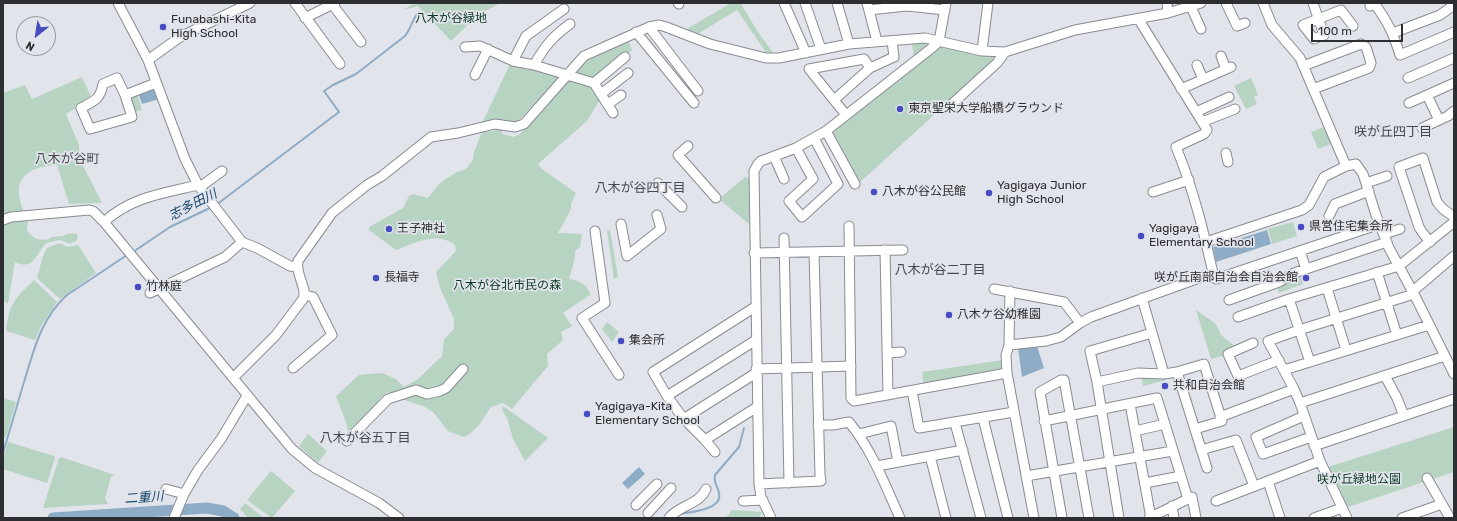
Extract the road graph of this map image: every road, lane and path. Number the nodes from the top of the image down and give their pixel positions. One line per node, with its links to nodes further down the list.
1 (118, 3): 45 (street)
2 (250, 3): 45 (street)
3 (294, 3): 21 (street)
4 (784, 3): 41 (street)
5 (805, 3): 38 (street)
6 (837, 3): 35 (street)
7 (988, 3): 39 (street)
8 (1167, 3): 20 (street)
9 (1201, 3): 18 (street)
10 (1226, 3): 23 (street)
11 (1263, 3): 50 (street)
12 (1313, 3): 25 (street)
13 (333, 4): 21 (street); 33 (street)
14 (1454, 5): 29 (street)
15 (1370, 6): 29 (street)
16 (868, 7): 17 (street); 34 (street)
17 (945, 7): 32 (street)
18 (1191, 7): 20 (street); 27 (street)
19 (564, 9): 46 (street)
20 (1168, 14): 22 (street)
21 (305, 18): 47 (street)
22 (1139, 20): 40 (street); 61 (street)
23 (1245, 23)
24 (570, 24): 48 (street)
25 (1352, 26)
26 (649, 27): 28 (street); 41 (street); 62 (street)
27 (1201, 29)
28 (636, 32): 54 (street); 69 (street)
29 (1393, 32): 30 (street)
30 (1454, 32)
31 (892, 41): 32 (street); 34 (street); 51 (street)
32 (939, 41): 39 (street); 77 (street)
33 (361, 42)
34 (877, 42): 35 (street)
35 (849, 44): 38 (street)
36 (465, 46): 37 (street)
37 (488, 49): 46 (street); 53 (street)
38 (821, 49): 41 (street)
39 (982, 50): 40 (street)
40 (1005, 52): 70 (street)
41 (806, 53)
42 (1221, 56): 56 (street)
43 (625, 57): 58 (street)
44 (1454, 58): 55 (street)
45 (148, 60): 57 (street)
46 (513, 61): 48 (street)
47 (340, 64)
48 (534, 65): 54 (street)
49 (1197, 65): 56 (street)
50 (1303, 66): 60 (street); 60 (street)
51 (870, 68): 68 (street); 68 (street)
52 (628, 73): 63 (street)
53 (475, 75)
54 (566, 75): 58 (street); 123 (street)
55 (1408, 78)
56 (1203, 79): 61 (street)
57 (156, 83): 64 (street); 93 (street)
58 (594, 83): 63 (street)
59 (1454, 83): 66 (street)
60 (1313, 88): 86 (street)
61 (1181, 89): 75 (street)
62 (698, 91)
63 (601, 94): 72 (street)
64 (125, 95): 64 (street)
65 (621, 95): 72 (street)
66 (1427, 95): 71 (street); 78 (street)
67 (1229, 97): 75 (street)
68 (834, 100): 77 (street)
69 (694, 103)
70 (953, 103)
71 (1409, 103)
72 (608, 104): 76 (street)
73 (1235, 109): 79 (street)
74 (1454, 111): 78 (street)
75 (1196, 112): 79 (street)
76 (613, 113)
77 (846, 115): 81 (street)
78 (1439, 120): 80 (street)
79 (1202, 122): 90 (street)
80 (1422, 128)
81 (826, 130): 82 (street); 92 (street)
82 (814, 138): 84 (street); 84 (street)
83 (688, 146): 96 (street)
84 (796, 148): 85 (street)
85 (774, 156): 89 (street); 120 (street)
86 (1346, 166): 94 (street); 112 (street)
87 (222, 171): 93 (street)
88 (1387, 176): 94 (street)
89 (784, 179)
90 (1189, 180): 95 (street); 112 (street)
91 (658, 183): 97 (street)
92 (855, 184)
93 (199, 186): 102 (street); 111 (street)
94 (1368, 188): 99 (street); 105 (street)
95 (1153, 192)
96 (716, 198)
97 (682, 208)
98 (657, 215): 104 (street)
99 (1329, 216)
100 (1454, 217): 113 (street)
101 (3, 220): 102 (street)
102 (104, 222): 128 (street)
103 (1454, 222): 113 (street)
104 (621, 224)
105 (1380, 224): 110 (street); 117 (street)
106 (849, 226): 116 (street)
107 (1400, 229): 110 (street)
108 (595, 231): 166 (street)
109 (784, 238): 118 (street)
110 (1385, 238): 122 (street); 124 (street)
111 (242, 242): 123 (street); 128 (street)
112 (1206, 242): 126 (street)
113 (1430, 242): 122 (street)
114 (885, 250): 115 (street); 116 (street); 151 (street)
115 (903, 250)
116 (849, 251): 119 (street); 155 (street)
117 (1300, 251): 124 (street); 126 (street)
118 (784, 252): 119 (street); 120 (street); 158 (street)
119 (814, 252): 156 (street)
120 (754, 253): 138 (street)
121 (1454, 256): 132 (street)
122 (1399, 266): 125 (street); 132 (street)
123 (297, 267): 133 (street)
124 (1306, 269): 135 (street)
125 (1377, 272): 127 (street); 137 (street)
126 (1215, 276): 134 (street)
127 (1327, 288): 136 (street); 140 (street)
128 (160, 289): 131 (street); 167 (street)
129 (994, 289): 130 (street)
130 (1010, 291): 141 (street); 148 (street)
131 (150, 293)
132 (1414, 293): 137 (street); 142 (street)
133 (305, 295): 157 (street); 167 (street)
134 (1142, 298): 141 (street); 144 (street)
135 (1228, 300)
136 (1289, 300): 139 (street); 143 (street)
137 (1388, 302): 140 (street); 145 (street)
138 (755, 307): 146 (street); 174 (street)
139 (1238, 317)
140 (1336, 318): 143 (street); 149 (street)
141 (1080, 323): 148 (street)
142 (1429, 325): 145 (street); 152 (street)
143 (1299, 330): 153 (street); 154 (street)
144 (1152, 333): 164 (street); 169 (street)
145 (1397, 335): 149 (street)
146 (756, 340): 161 (street); 174 (street)
147 (1253, 343): 153 (street)
148 (1009, 345): 163 (street)
149 (1346, 350): 154 (street)
150 (901, 352): 151 (street)
151 (887, 353): 172 (street)
152 (1445, 356): 165 (street); 168 (street)
153 (1279, 360): 160 (street)
154 (1310, 362): 160 (street)
155 (851, 366): 156 (street); 172 (street)
156 (817, 367): 158 (street); 190 (street)
157 (293, 368)
158 (787, 368): 161 (street); 215 (street)
159 (463, 369): 196 (street)
160 (1284, 370): 170 (street)
161 (756, 371): 178 (street); 185 (street)
162 (1177, 372): 164 (street); 184 (street); 191 (street)
163 (1008, 373): 171 (street); 180 (street)
164 (1164, 374): 169 (street)
165 (1454, 374)
166 (619, 375)
167 (234, 376): 173 (street)
168 (1385, 376): 177 (street); 183 (street)
169 (1098, 382): 179 (street)
170 (1294, 389): 177 (street); 184 (street)
171 (912, 391): 172 (street); 188 (street)
172 (888, 395)
173 (248, 396): 223 (street); 234 (street)
174 (667, 396): 185 (street)
175 (1454, 399): 183 (street)
176 (1130, 404): 179 (street); 189 (street); 192 (street)
177 (1300, 404): 182 (street)
178 (757, 407): 195 (street); 218 (street)
179 (1101, 409): 181 (street); 206 (street)
180 (1014, 412): 186 (street); 211 (street)
181 (1070, 416): 187 (street); 187 (street); 208 (street)
182 (1304, 416): 194 (street); 194 (street)
183 (1404, 416): 197 (street)
184 (1220, 417): 191 (street)
185 (683, 418): 195 (street)
186 (983, 418): 188 (street); 240 (street)
187 (1044, 420): 210 (street)
188 (955, 423): 198 (street)
189 (1165, 424): 192 (street); 199 (street)
190 (818, 425): 193 (street); 215 (street)
191 (1195, 429): 200 (street)
192 (1135, 431): 203 (street)
193 (859, 434): 205 (street); 207 (street)
194 (1311, 437): 197 (street)
195 (705, 440): 201 (street)
196 (347, 441)
197 (1314, 446): 204 (street)
198 (963, 450): 202 (street); 239 (street)
199 (1173, 450): 203 (street); 212 (street)
200 (1201, 450): 209 (street); 219 (street)
201 (715, 452)
202 (930, 456): 205 (street); 238 (street)
203 (1140, 456): 206 (street); 216 (street)
204 (1320, 461): 214 (street); 231 (street)
205 (898, 462): 207 (street)
206 (1110, 462): 208 (street); 244 (street)
207 (877, 466): 237 (street)
208 (1080, 467): 210 (street); 243 (street)
209 (1207, 468)
210 (1053, 472): 211 (street); 242 (street)
211 (1026, 476): 241 (street)
212 (1181, 476): 216 (street); 224 (street)
213 (1427, 478): 228 (street)
214 (1268, 481): 219 (street); 248 (street)
215 (789, 483): 218 (street)
216 (1145, 483): 245 (street)
217 (656, 484): 229 (street)
218 (758, 484): 225 (street)
219 (1254, 486): 227 (street)
220 (671, 488): 232 (street)
221 (166, 489): 223 (street)
222 (706, 489): 235 (street)
223 (184, 494): 233 (street)
224 (1188, 499): 230 (street); 247 (street)
225 (763, 500): 226 (street); 236 (street)
226 (742, 501)
227 (1216, 501)
228 (1442, 504): 251 (street); 252 (street)
229 (636, 505)
230 (1172, 506): 245 (street); 246 (street)
231 (1342, 508): 249 (street); 250 (street)
232 (648, 513)
233 (174, 517)
234 (399, 518)
235 (669, 518)
236 (771, 518)
237 (900, 518)
238 (946, 518)
239 (981, 518)
240 (1008, 518)
241 (1034, 518)
242 (1062, 518)
243 (1089, 518)
244 (1119, 518)
245 (1151, 518)
246 (1174, 518)
247 (1196, 518)
248 (1280, 518)
249 (1314, 518)
250 (1347, 518)
251 (1402, 518)
252 (1450, 518)

